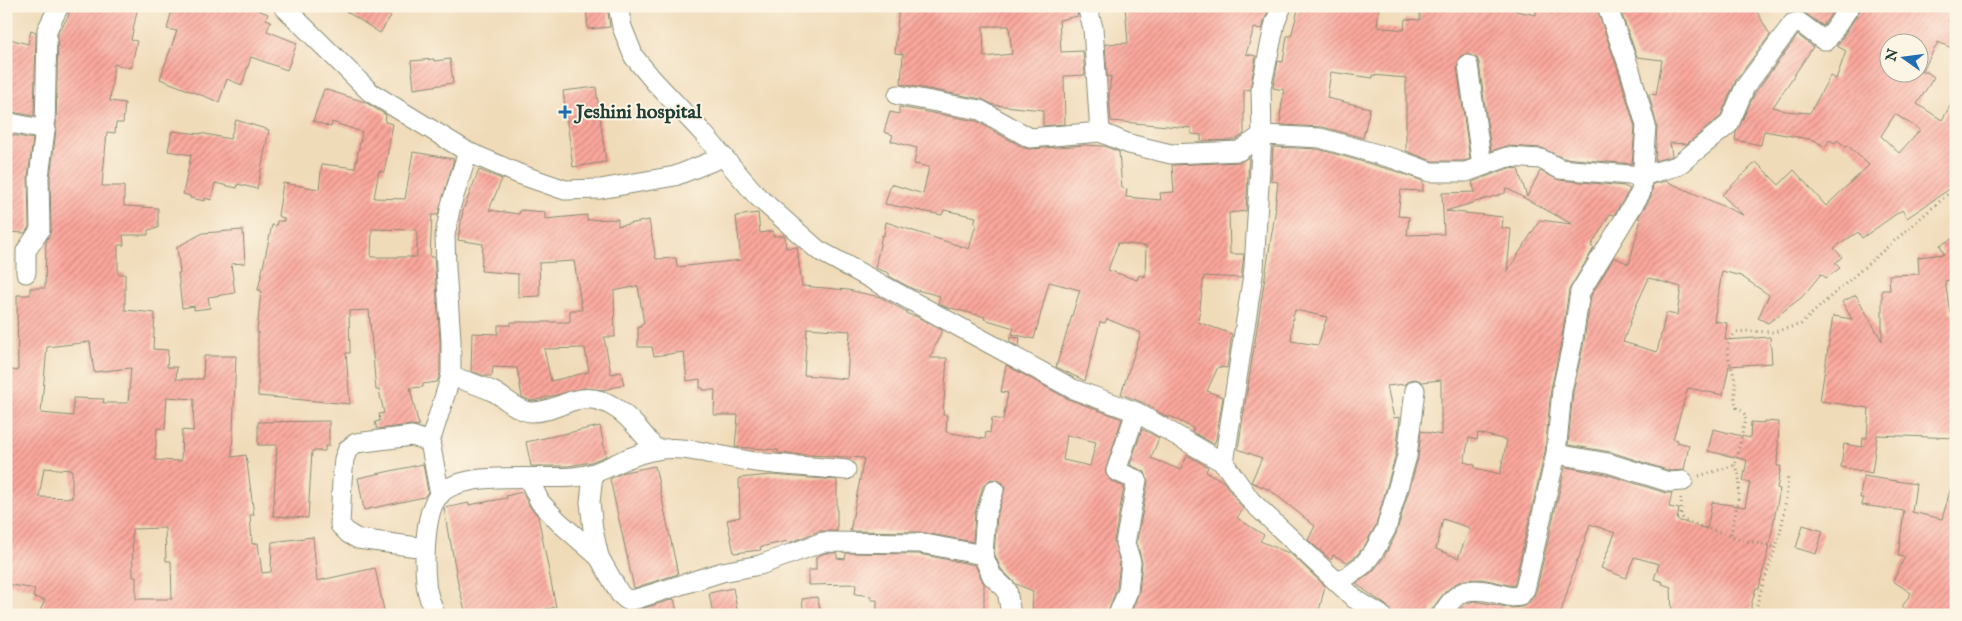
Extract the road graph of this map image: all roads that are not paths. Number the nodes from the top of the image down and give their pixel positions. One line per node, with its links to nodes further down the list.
1 (59, 6): 11 (street)
2 (283, 6): 14 (street)
3 (618, 6): 15 (street)
4 (1087, 6): 12 (street)
5 (1282, 6): 13 (street)
6 (1607, 6): 17 (street)
7 (1850, 6): 17 (street)
8 (1468, 66): 16 (street)
9 (898, 96): 12 (street)
10 (6, 122): 11 (street)
11 (45, 130): 18 (street)
12 (1100, 132): 13 (street)
13 (1262, 135): 16 (street); 25 (street)
14 (468, 152): 15 (street); 19 (street)
15 (723, 157): 21 (street)
16 (1482, 166): 17 (street)
17 (1641, 176): 24 (street)
18 (26, 273)
19 (450, 376): 22 (street); 23 (street)
20 (1415, 390): 35 (street)
21 (1136, 412): 25 (street); 38 (street)
22 (430, 442): 31 (street); 32 (street)
23 (656, 450): 26 (street); 27 (street)
24 (1556, 454): 29 (street); 40 (street)
25 (1224, 463): 35 (street)
26 (846, 470)
27 (593, 475): 28 (street); 34 (street)
28 (528, 478): 31 (street); 34 (street)
29 (1683, 480)
30 (994, 490): 33 (street)
31 (440, 495): 32 (street)
32 (425, 548): 36 (street)
33 (983, 555): 34 (street); 37 (street)
34 (600, 558)
35 (1338, 584): 39 (street)
36 (435, 615)
37 (1011, 615)
38 (1118, 615)
39 (1381, 615)
40 (1442, 615)

